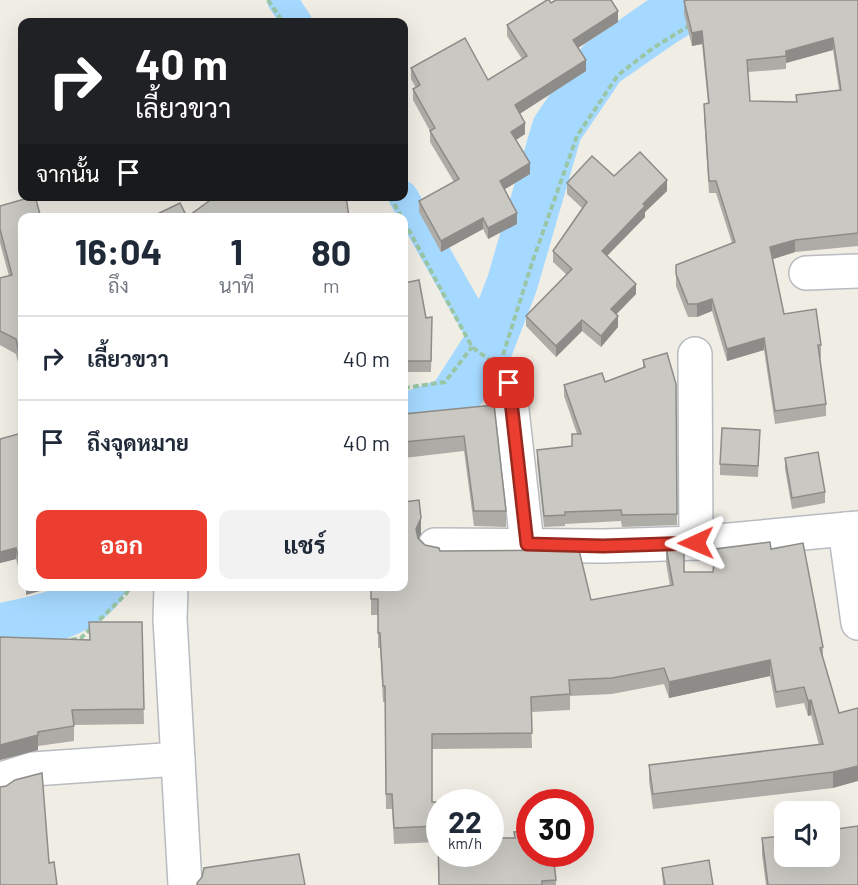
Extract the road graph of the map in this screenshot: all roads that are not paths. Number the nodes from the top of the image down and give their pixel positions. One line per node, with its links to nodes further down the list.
1 (858, 271): 2 (street)
2 (806, 273)
3 (695, 354): 6 (street)
4 (504, 369): 7 (street)
5 (851, 528): 6 (street); 10 (street)
6 (696, 543): 7 (street)
7 (527, 544): 8 (street)
8 (435, 545)
9 (171, 591): 11 (street)
10 (858, 622)
11 (178, 759): 12 (street); 13 (street)
12 (0, 783)
13 (185, 885)

